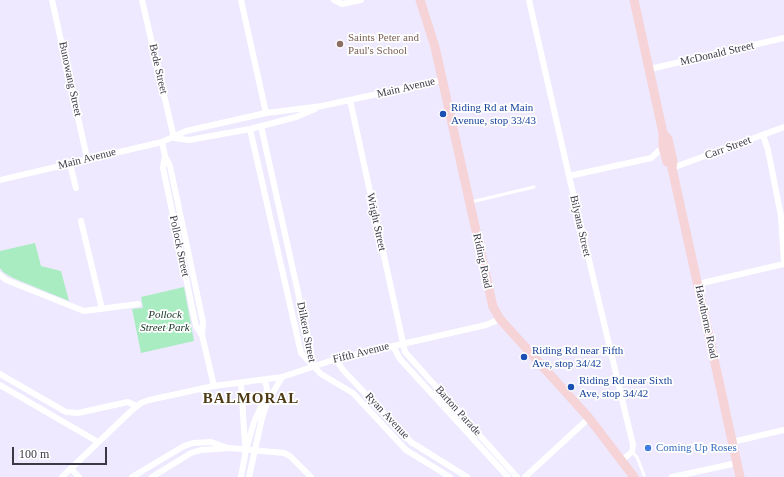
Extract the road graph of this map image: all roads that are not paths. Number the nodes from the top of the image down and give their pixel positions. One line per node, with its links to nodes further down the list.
1 (52, 0): 23 (street, Bunowang Street)
2 (142, 0): 20 (street, Bede Street)
3 (241, 0): 14 (street)
4 (334, 0): 5 (street)
5 (361, 0)
6 (420, 0): 11 (main road, Riding Road)
7 (529, 0): 26 (street, Bilyana Street)
8 (634, 0): 10 (main road, Hawthorne Road)
9 (784, 38): 10 (street, McDonald Street)
10 (650, 69): 18 (main road, Hawthorne Road)
11 (442, 80): 12 (street, Main Avenue); 30 (main road, Riding Road)
12 (350, 100): 13 (street, Main Avenue); 38 (street, Wright Street)
13 (322, 106): 14 (street, Main Avenue); 15 (street, Main Avenue)
14 (266, 113): 20 (street, Main Avenue)
15 (261, 126): 17 (street, Main Avenue); 41 (street, Dilkera Street)
16 (784, 127): 19 (street, Carr Street)
17 (250, 129): 20 (street, Main Avenue); 41 (street, Dilkera Street)
18 (663, 133): 22 (main road, Hawthorne Road); 25 (main road, Hawthorne Road)
19 (763, 135): 25 (street, Carr Street); 32 (street)
20 (174, 138): 21 (street, Main Avenue)
21 (162, 142): 23 (street, Main Avenue); 47 (street, Pollock Street)
22 (663, 147): 25 (main road, Hawthorne Road); 26 (street)
23 (87, 158): 24 (street, Main Avenue)
24 (70, 164): 27 (street, Main Avenue); 29 (street)
25 (672, 168): 34 (main road, Hawthorne Road)
26 (568, 176): 56 (street, Bilyana Street)
27 (0, 180)
28 (534, 187): 30 (lane)
29 (76, 188)
30 (469, 202): 37 (main road, Riding Road)
31 (81, 221): 36 (street)
32 (784, 263): 34 (street)
33 (0, 274): 36 (street)
34 (698, 284): 52 (main road, Hawthorne Road)
35 (138, 304): 36 (street)
36 (102, 309)
37 (500, 319): 38 (street, Fifth Avenue); 49 (main road, Riding Road)
38 (403, 343): 39 (street, Fifth Avenue); 71 (street, Barton Parade)
39 (393, 346): 40 (street, Fifth Avenue); 70 (street, Barton Parade)
40 (336, 359): 41 (street, Fifth Avenue); 69 (street, Ryan Avenue)
41 (313, 367): 43 (street, Fifth Avenue); 68 (street, Ryan Avenue)
42 (0, 374): 48 (street)
43 (282, 377): 44 (street, Fifth Avenue); 55 (street)
44 (265, 380): 45 (street, Fifth Avenue); 54 (street)
45 (241, 383): 47 (street, Fifth Avenue); 54 (street)
46 (0, 385): 51 (street)
47 (214, 386): 48 (street, Fifth Avenue)
48 (136, 406): 51 (street, Fifth Avenue)
49 (589, 418): 57 (main road, Riding Road); 72 (street)
50 (784, 430): 52 (street)
51 (98, 442): 59 (street, Fifth Avenue)
52 (732, 442): 58 (main road, Hawthorne Road)
53 (230, 448): 54 (street); 63 (street); 64 (street)
54 (246, 450): 55 (street); 65 (street)
55 (254, 451): 66 (street); 67 (street)
56 (632, 452): 57 (street); 60 (lane, Bilyana Street)
57 (622, 460): 73 (main road, Riding Road)
58 (737, 462): 74 (street); 75 (main road, Hawthorne Road)
59 (71, 469): 61 (street, Fifth Avenue); 62 (street)
60 (644, 475)
61 (62, 477)
62 (79, 477)
63 (132, 477)
64 (152, 477)
65 (241, 477)
66 (249, 477)
67 (311, 477)
68 (450, 477)
69 (467, 477)
70 (508, 477)
71 (517, 477)
72 (525, 477)
73 (634, 477)
74 (672, 477)
75 (740, 477)

